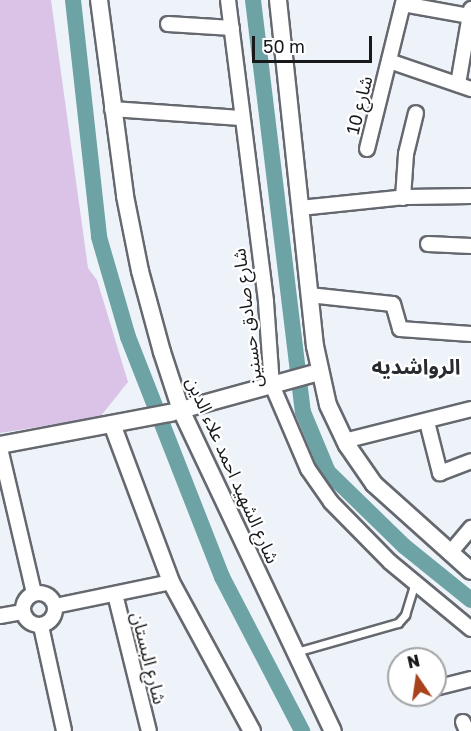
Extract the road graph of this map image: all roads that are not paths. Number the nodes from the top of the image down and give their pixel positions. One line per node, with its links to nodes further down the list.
1 (99, 0): 10 (street, شارع الشهيد احمد علاء الدين)
2 (228, 0): 7 (street, شارع صادق حسنين)
3 (278, 0): 16 (street)
4 (404, 2): 5 (street); 8 (street, شارع 10)
5 (470, 12): 9 (street)
6 (168, 24): 7 (street)
7 (232, 28): 12 (street, شارع صادق حسنين)
8 (389, 61): 9 (street); 13 (street, شارع 10)
9 (464, 86)
10 (112, 109): 12 (street); 24 (street, شارع الشهيد احمد علاء الدين)
11 (416, 113): 15 (street)
12 (241, 118): 22 (street, شارع صادق حسنين)
13 (367, 148)
14 (471, 196): 15 (street)
15 (403, 198): 16 (street)
16 (300, 208): 19 (street)
17 (428, 244): 18 (street)
18 (471, 246)
19 (309, 295): 20 (street); 21 (street)
20 (471, 334)
21 (314, 373): 22 (street); 27 (street)
22 (279, 383): 24 (street); 34 (street, شارع صادق حسنين)
23 (471, 410): 25 (street)
24 (176, 411): 26 (street); 42 (street, شارع الشهيد احمد علاء الدين)
25 (427, 422): 27 (street); 29 (street)
26 (117, 423): 28 (street); 33 (street)
27 (344, 441): 31 (street)
28 (0, 446): 35 (street)
29 (471, 461)
30 (471, 528): 31 (street)
31 (450, 553): 32 (street)
32 (471, 571)
33 (171, 582): 36 (street); 47 (street)
34 (415, 583): 41 (street, شارع صادق حسنين); 42 (lane)
35 (34, 593): 37 (street); 38 (street)
36 (115, 594): 37 (street); 46 (street, شارع البستان)
37 (55, 606): 40 (street)
38 (22, 612): 39 (street); 40 (street)
39 (0, 616)
40 (41, 626): 45 (street)
41 (471, 629)
42 (294, 652): 48 (street, شارع الشهيد احمد علاء الدين)
43 (471, 679): 44 (street)
44 (447, 685)
45 (64, 731)
46 (148, 731)
47 (252, 731)
48 (333, 731)

